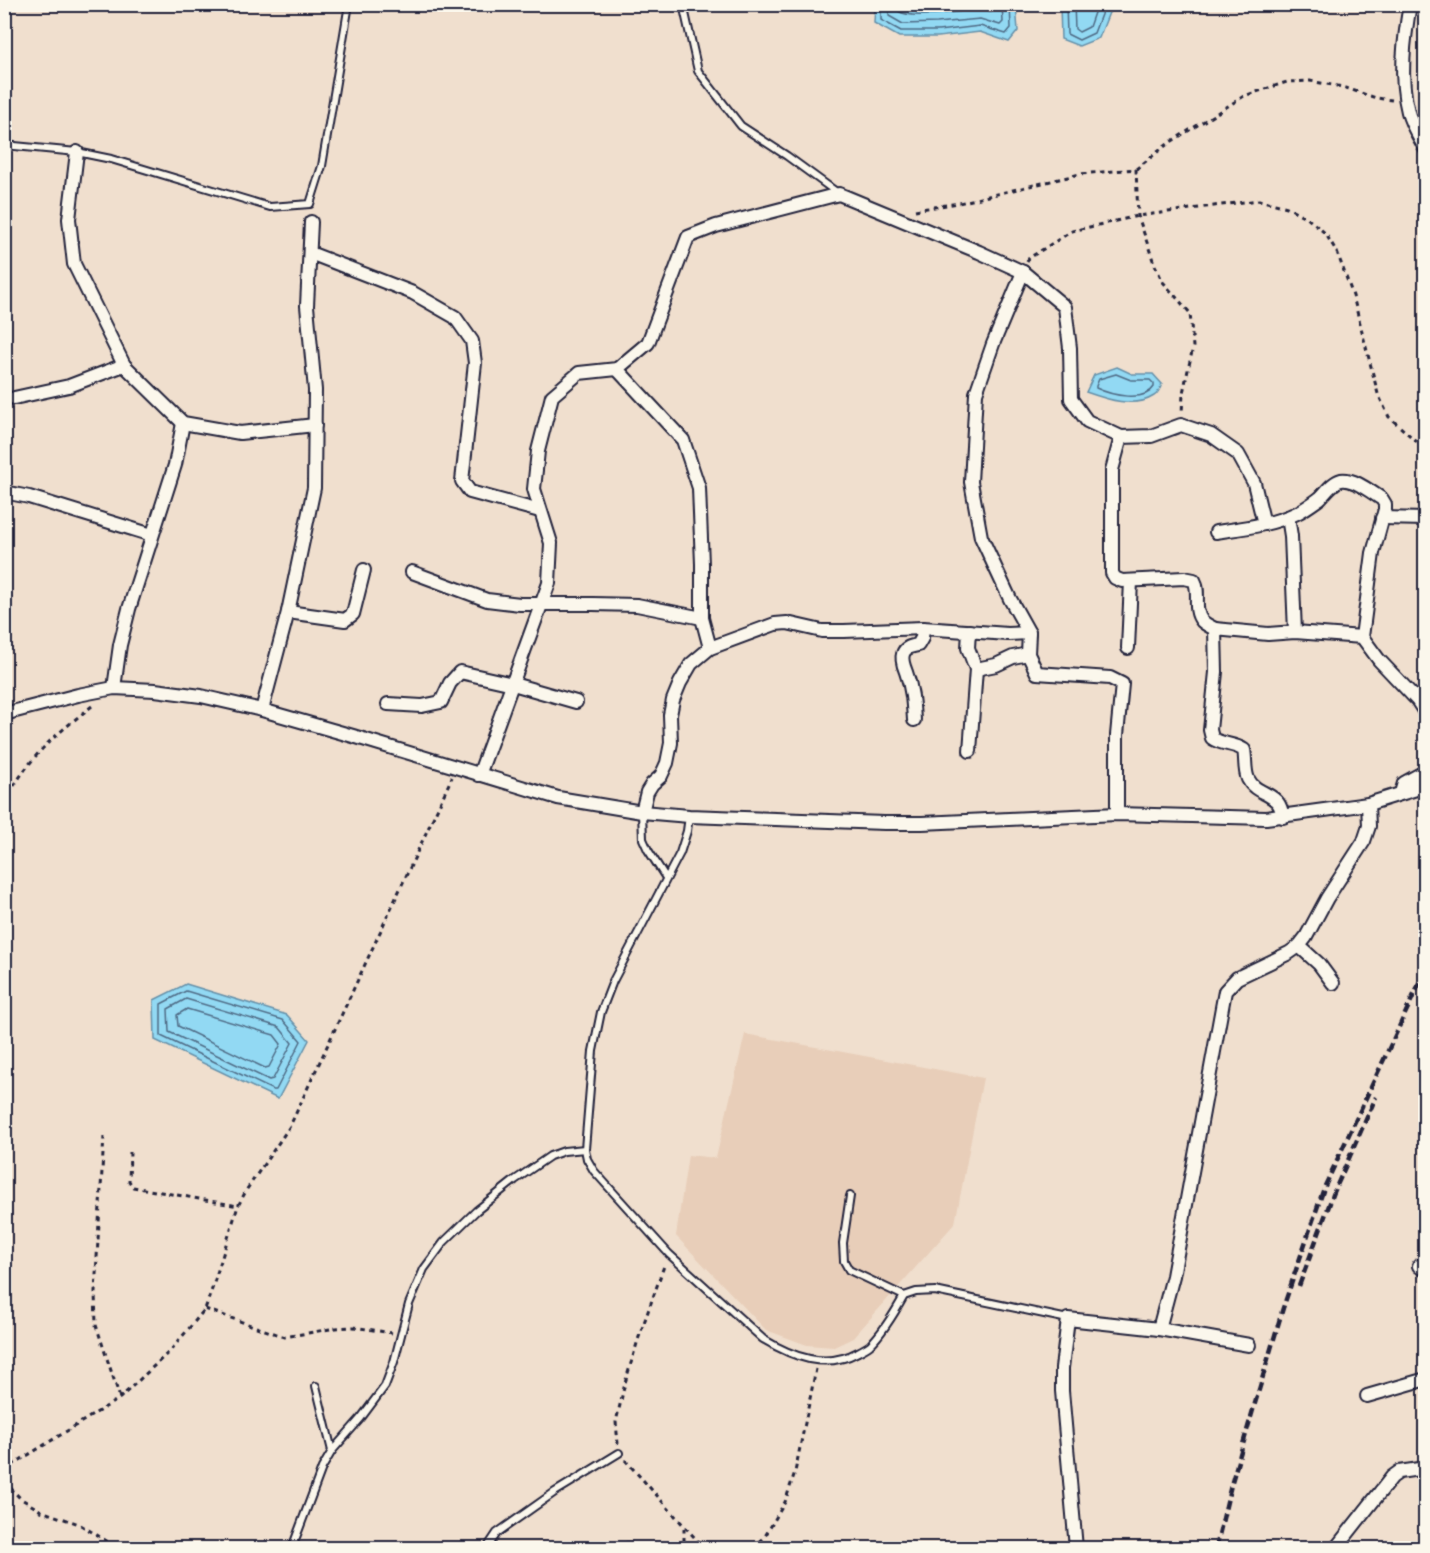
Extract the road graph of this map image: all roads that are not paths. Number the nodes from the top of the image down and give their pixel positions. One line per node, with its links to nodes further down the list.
1 (349, 4): 6 (lane)
2 (683, 4): 7 (lane)
3 (1410, 4): 5 (street)
4 (4, 145): 6 (lane)
5 (1425, 150)
6 (77, 152): 11 (street)
7 (839, 194): 10 (street); 12 (street)
8 (311, 222): 9 (street)
9 (310, 253): 15 (street); 18 (street)
10 (1023, 272): 16 (street); 35 (street)
11 (124, 365): 13 (street); 14 (street)
12 (617, 369): 18 (street); 30 (street)
13 (14, 398)
14 (183, 423): 15 (street); 24 (street)
15 (315, 425): 29 (street)
16 (1121, 436): 22 (street); 27 (street)
17 (4, 492): 24 (street)
18 (540, 511): 28 (street)
19 (1288, 517): 20 (street); 22 (street); 34 (street)
20 (1382, 518): 21 (street); 36 (street)
21 (1425, 519)
22 (1264, 524): 23 (street)
23 (1216, 532)
24 (152, 535): 42 (street)
25 (364, 570): 29 (street)
26 (412, 572): 28 (street)
27 (1131, 581): 32 (street); 38 (street)
28 (541, 604): 30 (street); 41 (street)
29 (288, 612): 45 (street)
30 (702, 618): 37 (street)
31 (923, 628): 33 (street); 37 (street); 48 (street)
32 (1215, 629): 34 (street); 58 (street)
33 (969, 632): 35 (street); 40 (street)
34 (1295, 632): 36 (street)
35 (1029, 633): 39 (street)
36 (1362, 638): 47 (street)
37 (710, 648): 55 (street)
38 (1128, 648)
39 (1029, 654): 40 (street); 56 (street)
40 (976, 669): 49 (street)
41 (513, 684): 43 (street); 44 (street); 51 (street)
42 (114, 688): 45 (street); 46 (street)
43 (576, 702)
44 (388, 704)
45 (262, 710): 51 (street)
46 (4, 714)
47 (1425, 714)
48 (914, 720)
49 (970, 751)
50 (1425, 771): 53 (street)
51 (479, 775): 55 (street)
52 (1425, 786): 53 (street)
53 (1401, 793): 54 (street)
54 (1368, 804): 58 (street); 60 (street)
55 (642, 812): 57 (street); 59 (lane)
56 (1117, 814): 57 (street); 58 (street)
57 (689, 816): 59 (lane)
58 (1283, 817)
59 (666, 878): 62 (lane)
60 (1299, 946): 61 (street); 66 (street)
61 (1333, 983)
62 (585, 1149): 64 (lane); 71 (lane)
63 (850, 1196): 64 (lane)
64 (904, 1296): 65 (lane)
65 (1068, 1319): 66 (street); 76 (street)
66 (1159, 1329): 67 (street)
67 (1250, 1345)
68 (1425, 1379): 70 (street)
69 (316, 1386): 71 (lane)
70 (1367, 1396)
71 (332, 1451): 74 (lane)
72 (619, 1453): 75 (lane)
73 (1425, 1468): 77 (street)
74 (292, 1548)
75 (487, 1548)
76 (1076, 1548)
77 (1336, 1548)

